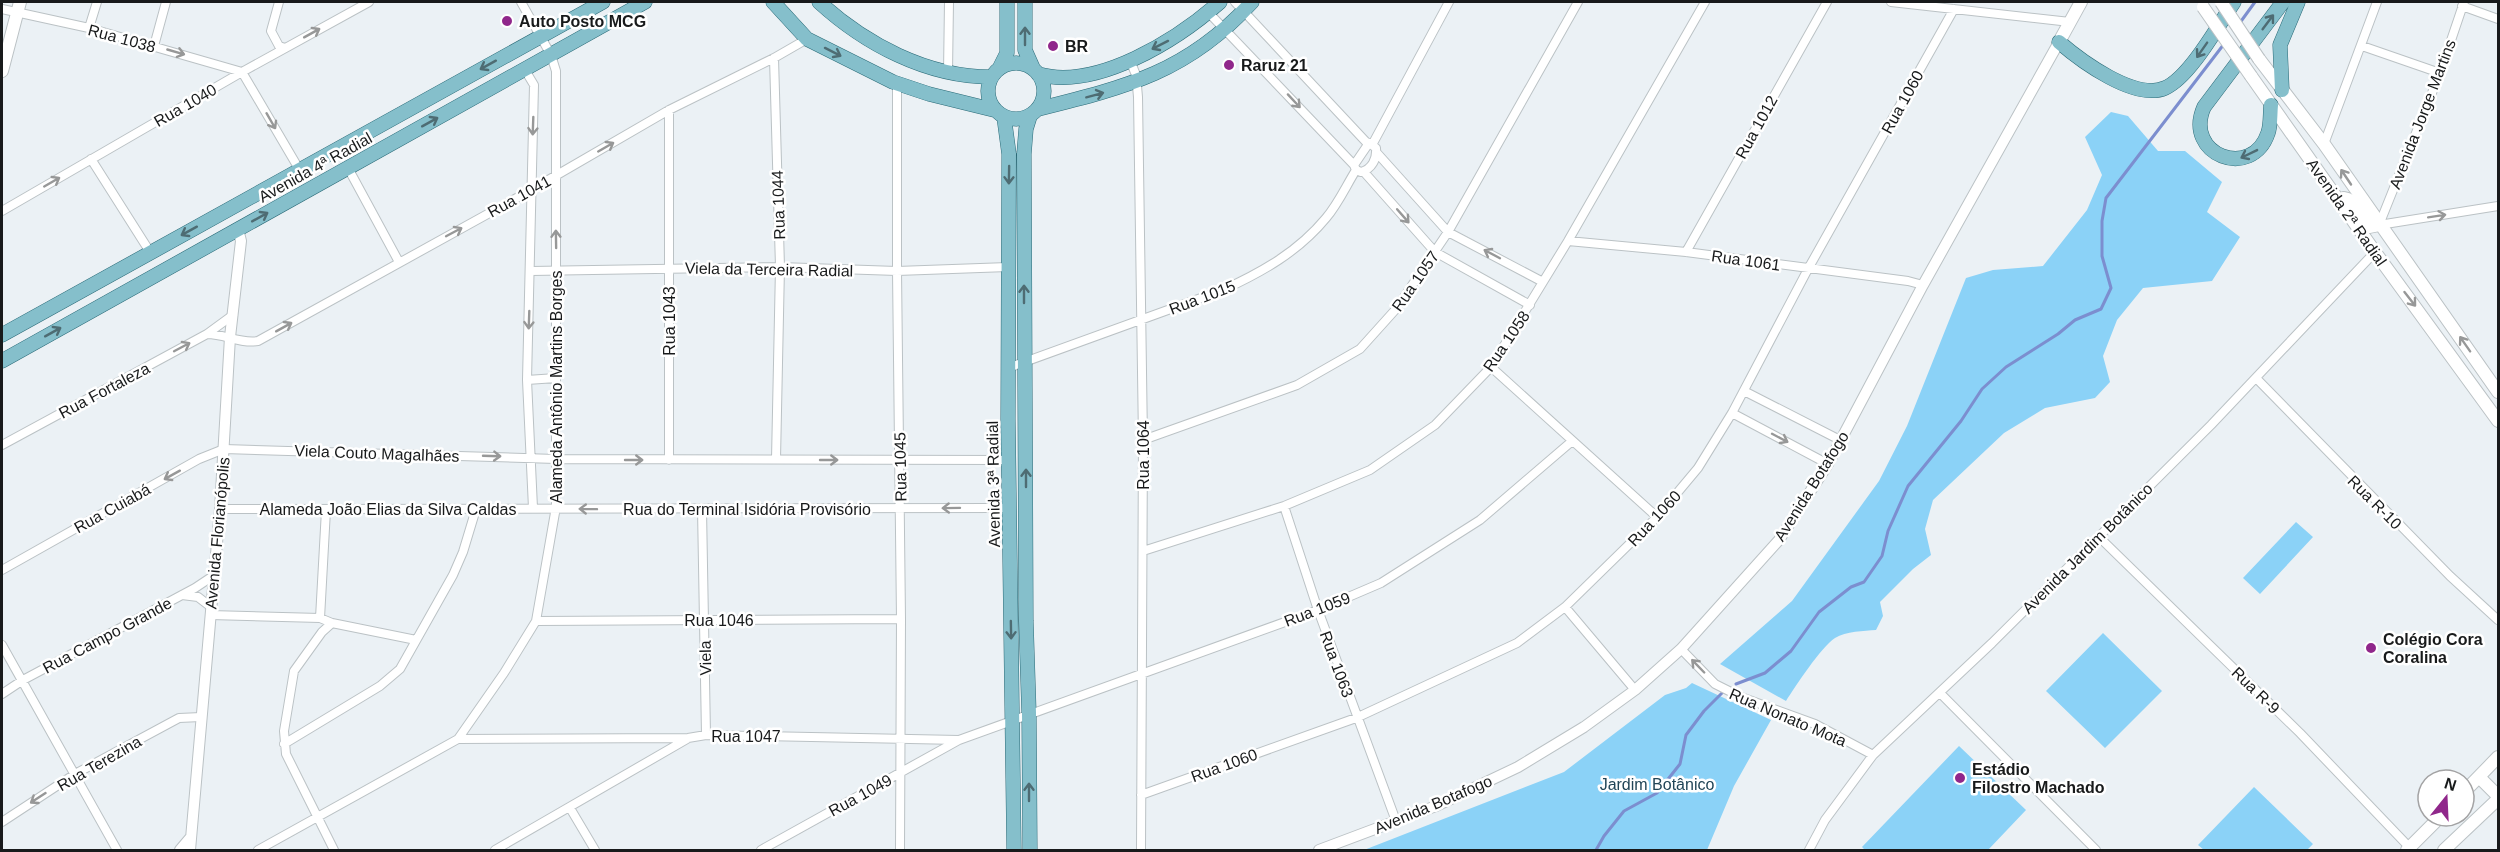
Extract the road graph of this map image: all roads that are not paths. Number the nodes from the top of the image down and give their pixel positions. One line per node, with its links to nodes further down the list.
1 (97, 2): 34 (street)
2 (166, 2): 39 (street)
3 (279, 2): 41 (street)
4 (369, 2): 41 (street, Rua 1040, one-way to 4)
5 (521, 2): 36 (street, Alameda Antônio Martins Borges)
6 (603, 2): 36 (main road, Avenida 4ª Radial)
7 (645, 2): 42 (main road, Avenida 4ª Radial)
8 (773, 2): 37 (main road)
9 (819, 2): 43 (main road)
10 (949, 2): 50 (street)
11 (1007, 2): 51 (main road)
12 (1025, 2): 48 (main road, one-way to 12)
13 (1220, 2): 31 (main road)
14 (1449, 2): 61 (street)
15 (1578, 2): 73 (street, Rua 1057)
16 (1705, 2): 74 (street, Rua 1058)
17 (1827, 2): 77 (street, Rua 1012)
18 (1891, 2): 30 (street)
19 (2080, 2): 33 (main road, Avenida Botafogo)
20 (2221, 2): 55 (main road, Avenida 2ª Radial, bridge)
21 (2234, 2): 38 (main road, one-way to 38)
22 (2283, 2): 56 (main road, one-way to 22)
23 (2298, 2): 55 (main road)
24 (2378, 2): 40 (street)
25 (2201, 4): 56 (main road, Avenida 2ª Radial, bridge)
26 (2463, 4): 32 (street); 52 (street, Avenida Jorge Martins)
27 (1244, 5): 35 (main road); 61 (street)
28 (19, 7): 29 (street, Rua 1038); 34 (street, Rua 1038); 47 (main road)
29 (2, 9)
30 (1954, 9): 33 (street); 83 (street, Rua 1060)
31 (1208, 12): 35 (street); 45 (main road, one-way to 45)
32 (2499, 19)
33 (2070, 22): 38 (main road, Avenida Botafogo)
34 (89, 28): 39 (street, Rua 1038)
35 (1223, 30): 53 (main road); 65 (street, one-way to 65)
36 (540, 37): 42 (street, Alameda Antônio Martins Borges); 64 (main road, Avenida 4ª Radial, one-way to 64)
37 (807, 39): 44 (street, Rua 1041); 54 (main road, one-way to 54)
38 (2059, 42): 88 (street, Avenida Botafogo)
39 (154, 46): 49 (street, Rua 1038, one-way to 49)
40 (2362, 46): 52 (street); 60 (street)
41 (285, 48): 49 (street, Rua 1040)
42 (552, 55): 46 (main road, Avenida 4ª Radial); 66 (street, Alameda Antônio Martins Borges)
43 (902, 57): 50 (main road); 54 (main road)
44 (774, 58): 57 (street, Rua 1041); 80 (street, Rua 1044)
45 (1130, 60): 48 (main road); 53 (street, Rua 1064)
46 (525, 70): 63 (main road, Avenida 4ª Radial, one-way to 46); 67 (street, Alameda Antônio Martins Borges, one-way to 67)
47 (2, 71)
48 (1036, 71): 51 (main road); 58 (main road)
49 (242, 72): 62 (street, Rua 1040); 64 (street, one-way to 64)
50 (948, 72): 51 (main road)
51 (996, 72): 59 (main road)
52 (2440, 73): 71 (street, Avenida Jorge Martins)
53 (1137, 82): 58 (main road, one-way to 53); 91 (street, Rua 1064)
54 (895, 83): 59 (main road); 86 (street, Rua 1045)
55 (2282, 90): 60 (main road, Avenida 2ª Radial)
56 (2271, 105): 68 (main road, Avenida 2ª Radial)
57 (669, 110): 66 (street, Rua 1041, one-way to 57); 82 (street, Rua 1043)
58 (1034, 113): 59 (main road); 96 (main road, Avenida 3ª Radial, one-way to 58)
59 (999, 114): 81 (main road, Avenida 3ª Radial, one-way to 81)
60 (2324, 144): 71 (main road, Avenida 2ª Radial, one-way to 60)
61 (1372, 147): 65 (street); 65 (street); 73 (street)
62 (91, 159): 70 (street, Rua 1040, one-way to 62); 75 (street)
63 (348, 168): 72 (main road, Avenida 4ª Radial, one-way to 63); 79 (street)
64 (299, 169): 75 (main road, Avenida 4ª Radial, one-way to 75)
65 (1358, 169): 76 (street, one-way to 76); 91 (street, Rua 1015)
66 (555, 176): 67 (street, Rua 1041); 84 (street, Alameda Antônio Martins Borges, one-way to 66)
67 (531, 190): 79 (street, Rua 1041, one-way to 67); 85 (street, Alameda Antônio Martins Borges)
68 (2337, 197): 71 (main road); 78 (main road, Avenida 2ª Radial)
69 (2499, 206): 71 (street, one-way to 69)
70 (2, 211)
71 (2379, 225): 103 (main road, Avenida 2ª Radial, one-way to 71)
72 (238, 229): 90 (street, Avenida Florianópolis); 95 (main road, Avenida 4ª Radial, one-way to 72)
73 (1448, 232): 76 (street, Rua 1057); 87 (street, one-way to 73)
74 (1568, 241): 77 (street, Rua 1061); 87 (street, Rua 1058)
75 (150, 252): 93 (main road, Avenida 4ª Radial)
76 (1435, 252): 89 (street); 107 (street, Rua 1057)
77 (1686, 252): 83 (street, Rua 1061)
78 (2375, 252): 100 (street, Avenida Jardim Botânico); 105 (main road, Avenida 2ª Radial, one-way to 105)
79 (399, 262): 94 (street, Rua 1041, one-way to 79)
80 (780, 267): 82 (street, Viela da Terceira Radial); 86 (street, Viela da Terceira Radial); 114 (street, Rua 1044)
81 (1008, 267): 86 (street, Viela da Terceira Radial); 97 (main road, Avenida 3ª Radial)
82 (669, 268): 84 (street, Viela da Terceira Radial); 115 (street, Rua 1043)
83 (1808, 269): 88 (street, Rua 1061); 102 (street, Rua 1060)
84 (557, 270): 85 (street, Viela da Terceira Radial); 99 (street, Alameda Antônio Martins Borges)
85 (531, 271): 101 (street, Alameda Antônio Martins Borges, one-way to 101)
86 (897, 271): 116 (street, Rua 1045)
87 (1544, 282): 89 (street, Rua 1058)
88 (1923, 285): 108 (street, Avenida Botafogo)
89 (1530, 305): 98 (street, Rua 1058)
90 (233, 315): 92 (street, Rua Fortaleza); 94 (street, Avenida Florianópolis)
91 (1140, 321): 96 (street, Rua 1015); 107 (street, Rua 1064)
92 (207, 334): 94 (street); 110 (street, Rua Fortaleza, one-way to 92)
93 (2, 335)
94 (230, 337): 111 (street, Avenida Florianópolis)
95 (2, 361)
96 (1024, 363): 97 (street, Rua 1015); 106 (main road, Avenida 3ª Radial)
97 (1008, 368): 117 (main road, Avenida 3ª Radial)
98 (1491, 368): 109 (street); 119 (street, Rua 1058)
99 (556, 378): 101 (street); 113 (street, Alameda Antônio Martins Borges)
100 (2257, 379): 129 (street, Avenida Jardim Botânico); 140 (street, Rua R-10)
101 (527, 380): 112 (street, Alameda Antônio Martins Borges)
102 (1744, 391): 104 (street, Rua 1060); 108 (street)
103 (2499, 392)
104 (1732, 413): 118 (street, one-way to 118); 128 (street, Rua 1060)
105 (2499, 421)
106 (1026, 430): 117 (main road); 142 (main road, Avenida 3ª Radial, one-way to 106)
107 (1143, 440): 130 (street, Rua 1064)
108 (1840, 440): 118 (street, Avenida Botafogo)
109 (1571, 441): 128 (street); 135 (street, Rua 1059)
110 (2, 445)
111 (224, 449): 112 (street, Viela Couto Magalhães, one-way to 112); 123 (street, Avenida Florianópolis); 131 (street, Rua Cuiabá, one-way to 131)
112 (530, 457): 113 (street); 121 (street, Alameda Antônio Martins Borges)
113 (555, 459): 115 (street, one-way to 115); 120 (street, Alameda Antônio Martins Borges)
114 (776, 459): 115 (street); 116 (street, one-way to 116)
115 (669, 460)
116 (899, 460): 117 (street); 126 (street, Rua 1045)
117 (1009, 460): 122 (main road, Avenida 3ª Radial)
118 (1828, 464): 146 (street, Avenida Botafogo)
119 (1284, 506): 130 (street, Rua 1058); 135 (street, Rua 1063)
120 (556, 507): 121 (street, Alameda João Elias da Silva Caldas); 125 (street, Rua do Terminal Isidória Provisório, one-way to 120); 141 (street, Alameda Antônio Martins Borges)
121 (533, 508): 124 (street, Alameda João Elias da Silva Caldas)
122 (1010, 508): 126 (street, Rua do Terminal Isidória Provisório, one-way to 126); 142 (main road); 155 (main road, Avenida 3ª Radial, one-way to 155)
123 (220, 509): 127 (street, Alameda João Elias da Silva Caldas); 132 (street, Avenida Florianópolis)
124 (476, 509): 127 (street, Alameda João Elias da Silva Caldas); 144 (street)
125 (702, 509): 126 (street, Rua do Terminal Isidória Provisório); 139 (street, Viela)
126 (901, 509): 138 (street, Rua 1045)
127 (326, 510): 137 (street)
128 (1657, 517): 134 (street, Rua 1060)
129 (2099, 537): 150 (street, Avenida Jardim Botânico); 176 (street, Rua R-9)
130 (1143, 551): 147 (street, Rua 1064)
131 (2, 570)
132 (213, 576): 133 (street, Rua Campo Grande); 136 (street, Avenida Florianópolis)
133 (181, 595): 136 (street); 148 (street, Rua Campo Grande)
134 (1565, 607): 149 (street); 154 (street, Rua 1060)
135 (1318, 610): 147 (street, Rua 1059); 154 (street, Rua 1063)
136 (210, 611): 137 (street); 153 (street, Avenida Florianópolis)
137 (320, 618): 143 (street)
138 (901, 619): 139 (street, Rua 1046); 157 (street, Rua 1045)
139 (704, 620): 141 (street, Rua 1046); 156 (street, Viela)
140 (2499, 620)
141 (536, 621): 159 (street, Alameda Antônio Martins Borges)
142 (1026, 621): 152 (main road)
143 (332, 623): 144 (street); 161 (street)
144 (416, 640): 161 (street)
145 (2, 645): 148 (street)
146 (1681, 648): 149 (street, Avenida Botafogo); 162 (street, Rua Nonato Mota, one-way to 146)
147 (1143, 672): 152 (street, Rua 1059); 168 (street, Rua 1064)
148 (23, 680): 151 (street, Rua Campo Grande); 165 (street)
149 (1635, 690): 172 (street, Avenida Botafogo)
150 (1940, 693): 162 (street, Avenida Jardim Botânico); 191 (street)
151 (2, 694)
152 (1029, 713): 155 (street, Rua 1047); 187 (main road, one-way to 152)
153 (201, 717): 165 (street, Rua Terezina); 175 (street, Avenida Florianópolis)
154 (1356, 718): 168 (street, Rua 1060); 172 (street, Rua 1063)
155 (1013, 719): 160 (street, Rua 1047); 186 (main road, Avenida 3ª Radial)
156 (706, 735): 157 (street, Rua 1047); 158 (street, Rua 1047)
157 (900, 737): 160 (street, Rua 1047); 164 (street, Rua 1045)
158 (688, 738): 159 (street, Rua 1047); 170 (street)
159 (458, 739): 171 (street, Alameda Antônio Martins Borges)
160 (959, 740): 164 (street, Rua 1049)
161 (284, 744): 171 (street)
162 (1874, 755): 190 (street, Avenida Jardim Botânico)
163 (2499, 757): 166 (main road)
164 (900, 772): 184 (street, Rua 1049); 185 (street, Rua 1045)
165 (75, 774): 173 (street, Rua Terezina, one-way to 173); 177 (street)
166 (2479, 777): 167 (main road); 169 (main road)
167 (2476, 780)
168 (1141, 795): 188 (street, Rua 1064)
169 (2499, 797): 192 (main road)
170 (570, 808): 182 (street); 183 (street)
171 (317, 818): 180 (street, Alameda Antônio Martins Borges); 181 (street)
172 (1395, 821): 189 (street, Avenida Botafogo)
173 (2, 822)
174 (2430, 828): 176 (main road)
175 (192, 836): 178 (street); 179 (street, Avenida Florianópolis)
176 (2410, 849)
177 (117, 850)
178 (180, 850)
179 (190, 850)
180 (258, 850)
181 (334, 850)
182 (495, 850)
183 (595, 850)
184 (761, 850)
185 (900, 850)
186 (1014, 850)
187 (1030, 850)
188 (1141, 850)
189 (1319, 850)
190 (1809, 850)
191 (2096, 850)
192 (2444, 850)

